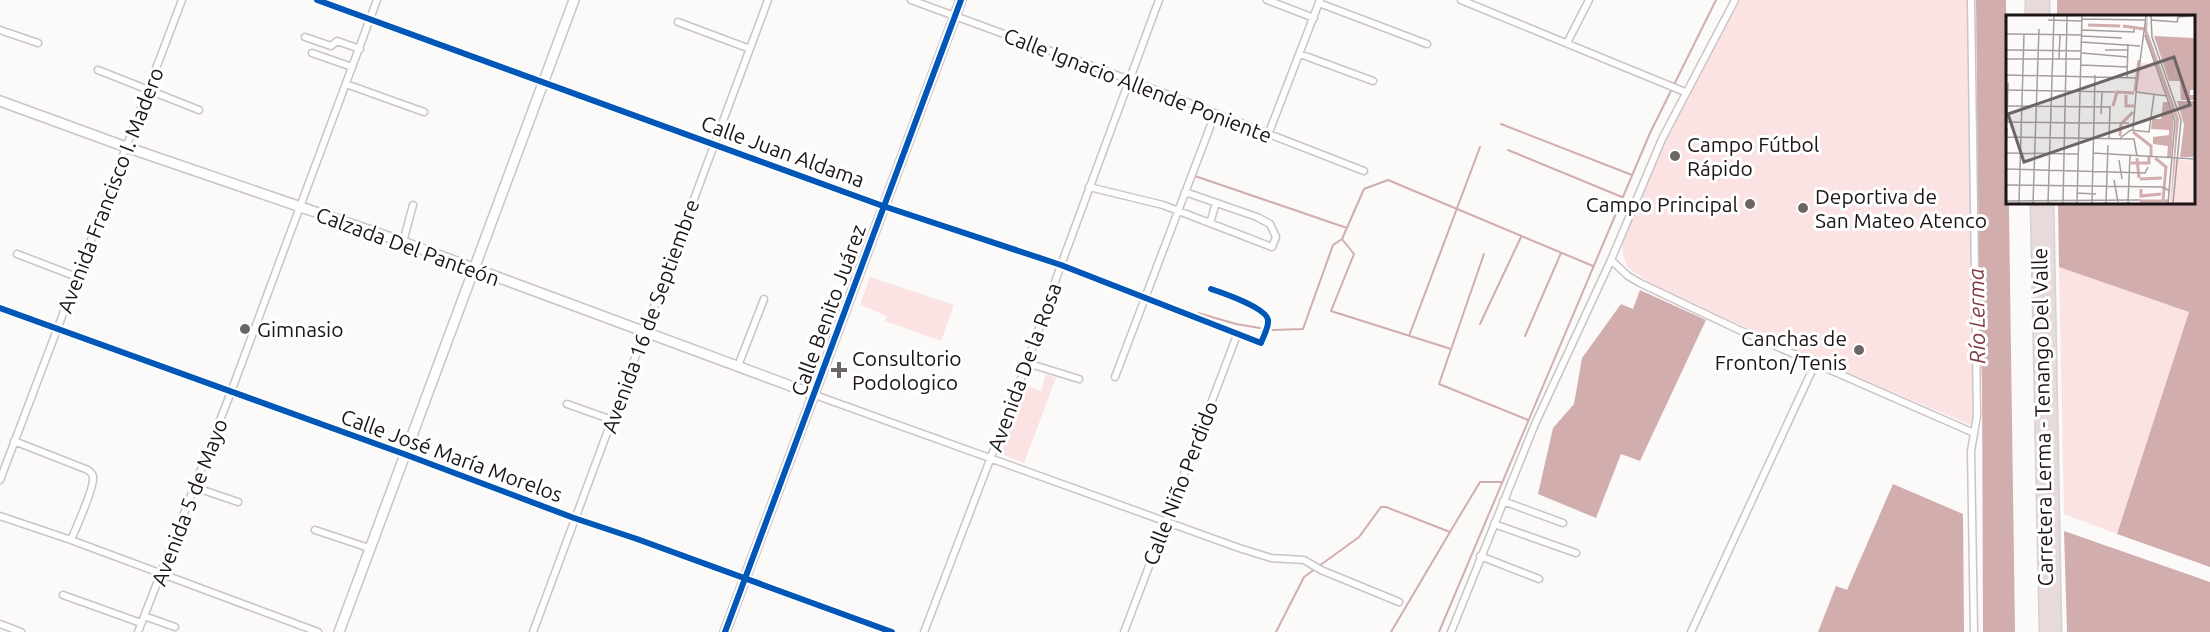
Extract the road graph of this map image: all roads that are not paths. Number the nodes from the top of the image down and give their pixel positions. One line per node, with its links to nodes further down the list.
1 (182, 0): 34 (street, Avenida Francisco I. Madero)
2 (317, 0): 17 (street, Calle Juan Aldama)
3 (377, 0): 17 (street, Avenida 5 de Mayo)
4 (574, 0): 30 (main road)
5 (768, 0): 24 (street, Avenida 16 de Septiembre)
6 (911, 0): 15 (street, Calle Ignacio Allende Poniente)
7 (961, 0): 15 (main road, Calle Benito Juárez)
8 (1159, 0): 31 (street, Avenida De la Rosa)
9 (1267, 0): 16 (street)
10 (1461, 0): 22 (street)
11 (1590, 0): 22 (street)
12 (1735, 0): 35 (street)
13 (1971, 0): 76 (street)
14 (1319, 2): 16 (street); 23 (street)
15 (955, 16): 31 (street, Calle Ignacio Allende Poniente); 50 (main road, Calle Benito Juárez)
16 (1314, 18): 27 (street)
17 (370, 19): 25 (street, Avenida 5 de Mayo); 30 (street, Calle Juan Aldama)
18 (678, 22): 24 (street)
19 (0, 30): 21 (street)
20 (305, 37): 25 (street)
21 (38, 43)
22 (1567, 43): 35 (street)
23 (1427, 44)
24 (750, 48): 41 (street, Avenida 16 de Septiembre)
25 (360, 49): 28 (street, Avenida 5 de Mayo)
26 (312, 52): 28 (street)
27 (1300, 54): 32 (street); 40 (street)
28 (352, 67): 33 (street, Avenida 5 de Mayo)
29 (98, 70): 34 (street)
30 (544, 81): 41 (street, Calle Juan Aldama); 58 (main road)
31 (1130, 81): 39 (street, Calle Ignacio Allende Poniente); 44 (street, Avenida De la Rosa)
32 (1373, 81)
33 (346, 84): 38 (street); 51 (street, Avenida 5 de Mayo)
34 (148, 90): 37 (street); 42 (street, Avenida Francisco I. Madero)
35 (1685, 92): 56 (street)
36 (0, 101): 42 (main road, Calzada Del Panteón)
37 (199, 110)
38 (424, 111)
39 (1215, 114): 40 (street, Calle Ignacio Allende Poniente); 45 (street)
40 (1268, 135): 43 (street, Calle Ignacio Allende Poniente)
41 (714, 144): 50 (street, Calle Juan Aldama); 65 (street, Avenida 16 de Septiembre)
42 (126, 147): 51 (main road, Calzada Del Panteón); 59 (street, Avenida Francisco I. Madero)
43 (1364, 171)
44 (1089, 187): 52 (street); 57 (street, Avenida De la Rosa)
45 (1185, 192): 46 (street); 52 (street)
46 (1216, 203): 53 (street); 53 (street)
47 (2037, 204): 115 (highway, Carretera Lerma - Tenango Del Valle)
48 (2047, 204): 116 (highway)
49 (414, 205): 54 (street)
50 (883, 206): 57 (street, Calle Juan Aldama); 73 (main road, Calle Benito Juárez)
51 (299, 207): 54 (main road, Calzada Del Panteón); 72 (street, Avenida 5 de Mayo)
52 (1177, 211): 53 (street); 61 (street)
53 (1210, 223)
54 (403, 242): 58 (main road, Calzada Del Panteón)
55 (18, 255): 59 (street)
56 (1611, 260): 68 (street); 82 (street)
57 (1061, 265): 61 (street, Calle Juan Aldama); 67 (street, Avenida De la Rosa)
58 (474, 269): 65 (main road, Calzada Del Panteón); 78 (main road)
59 (77, 277): 64 (street, Avenida Francisco I. Madero)
60 (1211, 289): 66 (street, Calle Juan Aldama)
61 (1145, 298): 66 (street, Calle Juan Aldama); 70 (street)
62 (764, 299): 69 (street)
63 (0, 308): 64 (street, Calle José María Morelos)
64 (58, 328): 72 (street, Calle José María Morelos); 77 (street, Avenida Francisco I. Madero)
65 (644, 332): 69 (main road, Calzada Del Panteón); 75 (street, Avenida 16 de Septiembre)
66 (1237, 335): 86 (street, Calle Niño Perdido)
67 (1028, 363): 71 (street); 79 (street, Avenida De la Rosa)
68 (1815, 364): 76 (street); 113 (street)
69 (738, 366): 73 (main road, Calzada Del Panteón)
70 (1115, 377)
71 (1079, 380)
72 (231, 392): 78 (street, Calle José María Morelos); 81 (street, Avenida 5 de Mayo)
73 (815, 395): 79 (street); 95 (main road, Calle Benito Juárez)
74 (567, 404): 75 (street)
75 (612, 420): 85 (street, Avenida 16 de Septiembre)
76 (1974, 433): 114 (street)
77 (14, 441): 80 (street, Avenida Francisco I. Madero); 90 (street)
78 (404, 454): 85 (street, Calle José María Morelos); 91 (main road)
79 (990, 458): 86 (street); 110 (street, Avenida De la Rosa)
80 (0, 480)
81 (194, 487): 83 (street); 94 (street, Avenida 5 de Mayo)
82 (1503, 501): 87 (street); 88 (street)
83 (238, 502)
84 (0, 516): 90 (street)
85 (574, 518): 95 (street, Calle José María Morelos); 107 (street, Avenida 16 de Septiembre)
86 (1166, 521): 98 (street); 111 (street, Calle Niño Perdido)
87 (1563, 523)
88 (1494, 524): 92 (street); 93 (street)
89 (315, 530): 91 (street)
90 (71, 540): 94 (street)
91 (369, 548): 106 (main road)
92 (1576, 553)
93 (1480, 556): 96 (street); 112 (street)
94 (162, 574): 99 (street, Avenida 5 de Mayo); 105 (street)
95 (745, 579): 108 (main road, Calle Benito Juárez); 109 (street, Calle José María Morelos)
96 (1539, 579)
97 (63, 595): 100 (street)
98 (1399, 602)
99 (144, 616): 100 (street, Avenida 5 de Mayo); 102 (street)
100 (141, 623): 104 (street, Avenida 5 de Mayo)
101 (0, 624): 103 (street)
102 (175, 627)
103 (21, 632)
104 (138, 632)
105 (318, 632)
106 (339, 632)
107 (533, 632)
108 (725, 632)
109 (892, 632)
110 (924, 632)
111 (1124, 632)
112 (1451, 632)
113 (1691, 632)
114 (1974, 632)
115 (2046, 632)
116 (2055, 632)

